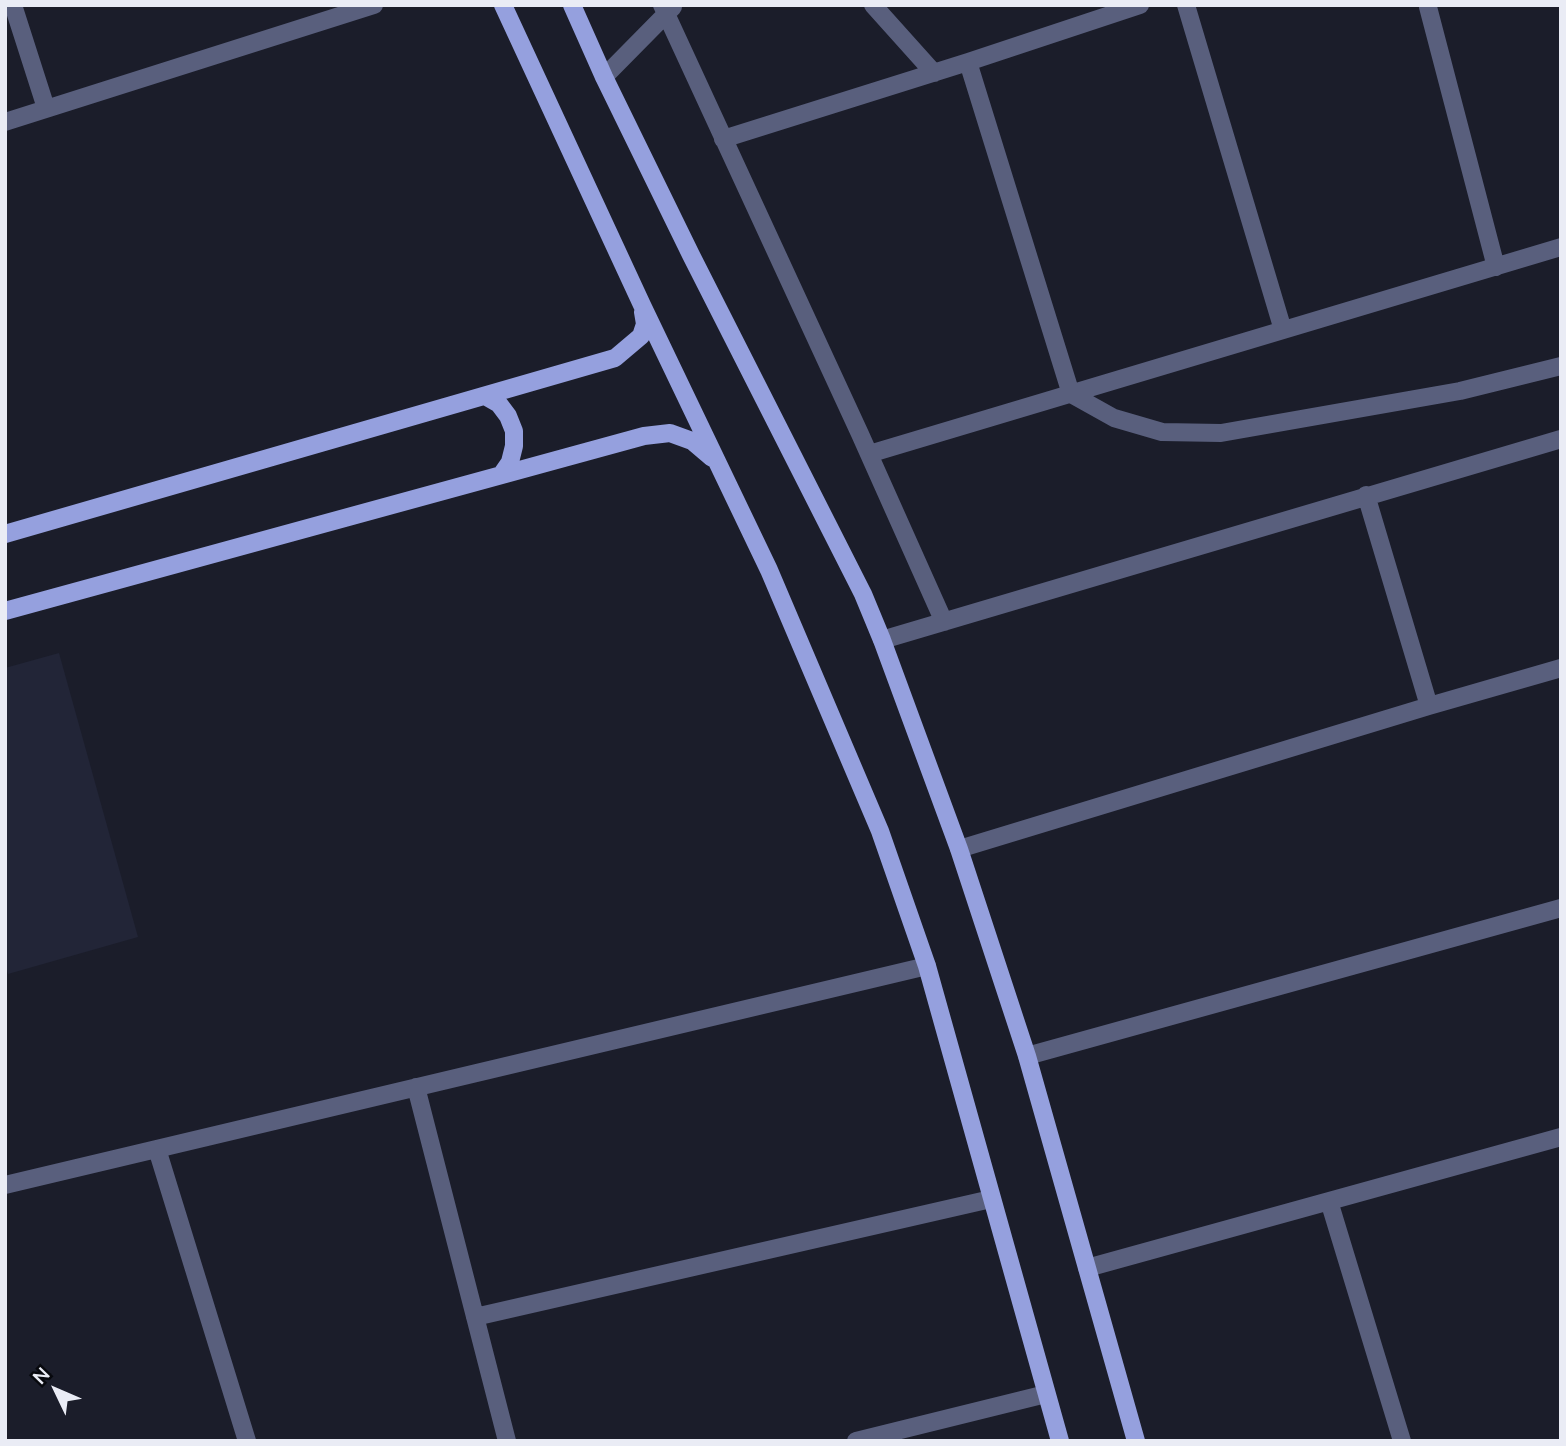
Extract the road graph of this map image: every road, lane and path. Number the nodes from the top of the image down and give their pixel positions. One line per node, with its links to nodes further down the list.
1 (13, 5): 13 (street)
2 (374, 5): 13 (street)
3 (503, 5): 18 (main road)
4 (572, 5): 12 (main road)
5 (1140, 5): 10 (street)
6 (1186, 5): 19 (street)
7 (875, 6): 11 (street)
8 (1429, 6): 17 (street)
9 (667, 8): 12 (street); 15 (street)
10 (968, 62): 11 (street); 21 (street)
11 (934, 73): 15 (street)
12 (604, 77): 31 (main road)
13 (46, 108): 14 (street)
14 (5, 122)
15 (723, 139): 24 (street)
16 (1561, 247): 17 (street)
17 (1496, 267): 19 (street)
18 (642, 305): 22 (main road); 25 (main road)
19 (1283, 330): 21 (street)
20 (1561, 366): 21 (street)
21 (1071, 394): 24 (street)
22 (485, 396): 26 (main road); 28 (main road)
23 (1561, 439): 27 (street)
24 (869, 454): 30 (street)
25 (719, 466): 26 (main road); 36 (main road)
26 (501, 475): 29 (main road)
27 (1366, 495): 30 (street); 33 (street)
28 (5, 534)
29 (5, 611)
30 (944, 622): 31 (street)
31 (881, 640): 34 (main road)
32 (1561, 668): 33 (street)
33 (1429, 706): 34 (street)
34 (959, 849): 37 (main road)
35 (1561, 908): 37 (street)
36 (927, 966): 38 (street); 42 (main road)
37 (1027, 1056): 44 (main road)
38 (416, 1087): 40 (street); 45 (street)
39 (1560, 1140): 43 (street)
40 (157, 1149): 41 (street); 47 (street)
41 (5, 1185)
42 (991, 1199): 45 (street); 46 (main road)
43 (1329, 1202): 44 (street); 52 (street)
44 (1087, 1268): 51 (main road)
45 (475, 1317): 48 (street)
46 (1046, 1394): 49 (street); 50 (main road)
47 (247, 1441)
48 (507, 1441)
49 (856, 1441)
50 (1060, 1441)
51 (1136, 1441)
52 (1402, 1441)

